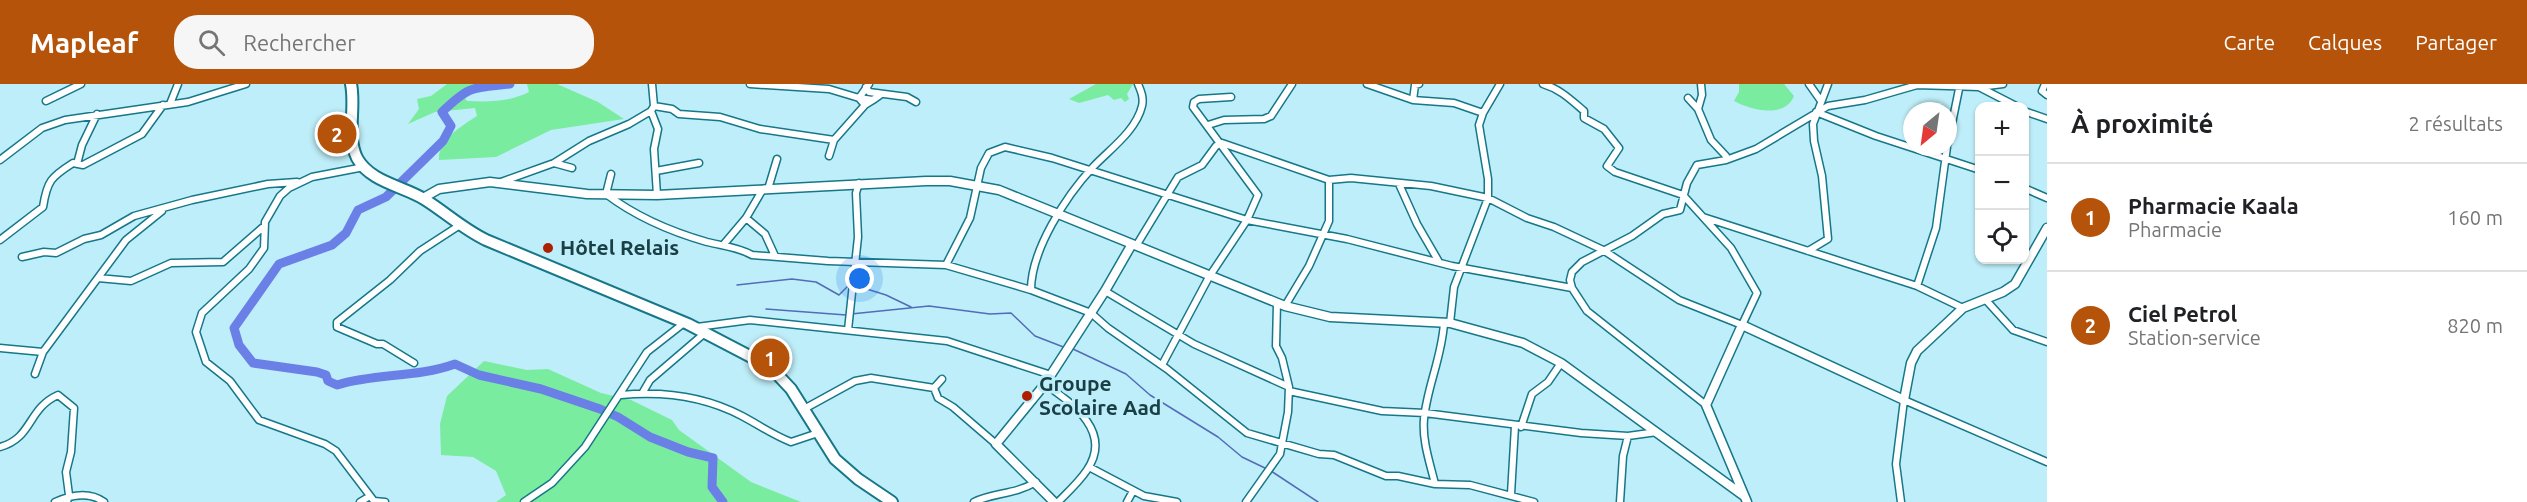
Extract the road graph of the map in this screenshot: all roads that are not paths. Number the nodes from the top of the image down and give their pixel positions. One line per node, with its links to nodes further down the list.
1 (81, 84): 27 (street)
2 (178, 84): 34 (street)
3 (246, 84): 34 (street)
4 (351, 84): 56 (highway)
5 (652, 84): 37 (street)
6 (750, 84): 19 (street)
7 (1138, 84): 59 (street)
8 (1292, 84): 44 (street)
9 (1367, 84): 29 (street)
10 (1419, 84): 29 (street)
11 (1500, 84): 41 (street)
12 (1543, 84): 73 (street)
13 (1701, 84): 38 (street)
14 (1809, 84): 30 (street)
15 (1828, 84): 30 (street)
16 (1960, 84): 21 (street); 32 (street); 39 (street)
17 (2003, 84): 21 (street)
18 (2045, 84): 23 (street)
19 (814, 86): 24 (street)
20 (868, 86): 22 (street); 24 (street)
21 (1979, 87): 33 (street)
22 (880, 95): 28 (street); 31 (street)
23 (2047, 95)
24 (859, 98): 28 (street); 36 (street)
25 (1231, 98): 44 (street)
26 (1688, 98): 38 (street)
27 (46, 100)
28 (873, 100): 36 (street)
29 (1413, 100): 41 (street)
30 (1821, 101): 39 (street)
31 (916, 102)
32 (1956, 102)
33 (2008, 102)
34 (170, 104): 35 (street)
35 (163, 105): 42 (street); 55 (street)
36 (865, 105): 45 (street)
37 (652, 108): 45 (street); 53 (street); 60 (street)
38 (1698, 109): 51 (street)
39 (1816, 112): 51 (street); 52 (street); 90 (street)
40 (2029, 112): 43 (street)
41 (1483, 113): 75 (street)
42 (97, 114): 50 (street); 55 (street)
43 (2047, 119)
44 (1208, 125): 46 (street)
45 (834, 140): 47 (street)
46 (1222, 143): 62 (street); 71 (street); 81 (street)
47 (830, 156)
48 (1946, 156): 52 (street)
49 (777, 159): 68 (street)
50 (0, 160)
51 (1726, 160): 73 (street)
52 (1945, 160): 58 (street); 99 (street)
53 (554, 163): 57 (street); 64 (street)
54 (699, 163): 60 (street)
55 (77, 164): 86 (street)
56 (364, 167): 63 (street); 74 (highway)
57 (572, 168)
58 (1975, 169)
59 (1090, 170): 67 (street); 71 (street); 78 (street)
60 (656, 171): 72 (street)
61 (611, 174): 70 (street)
62 (1329, 180): 66 (street); 85 (street)
63 (297, 182): 77 (street); 83 (street)
64 (498, 183): 70 (street); 74 (street)
65 (859, 183): 67 (street); 68 (street); 93 (street)
66 (1399, 184): 75 (street); 94 (street)
67 (978, 185): 78 (street); 95 (street)
68 (766, 189): 72 (street); 80 (street)
69 (2029, 190): 76 (street)
70 (606, 194): 72 (street); 87 (street)
71 (1167, 194): 81 (street); 88 (street)
72 (657, 195)
73 (1683, 195): 79 (street); 89 (street)
74 (423, 198): 82 (highway)
75 (1488, 198): 89 (street); 96 (street)
76 (2047, 198)
77 (168, 208): 92 (street); 98 (street)
78 (1058, 213): 88 (street); 101 (street)
79 (1703, 217): 90 (street); 109 (street)
80 (746, 218): 87 (street); 91 (street)
81 (1247, 220): 85 (street); 97 (street)
82 (460, 224): 107 (highway); 116 (street)
83 (262, 227): 98 (street); 144 (street)
84 (2047, 229): 103 (street)
85 (1322, 234): 94 (street); 104 (street)
86 (0, 240)
87 (724, 244): 91 (street)
88 (1134, 245): 97 (street); 102 (street)
89 (1603, 250): 100 (street); 109 (street)
90 (1808, 251): 99 (street)
91 (776, 256): 93 (street)
92 (22, 257)
93 (854, 262): 95 (street); 111 (street)
94 (1439, 262): 96 (street)
95 (946, 265): 101 (street)
96 (1461, 268): 100 (street); 108 (street)
97 (1209, 277): 104 (street); 112 (street)
98 (98, 278): 115 (street)
99 (1917, 286): 105 (street)
100 (1572, 288): 128 (street)
101 (1031, 290): 106 (street)
102 (1106, 291): 106 (street); 112 (street)
103 (1985, 299): 105 (street); 113 (street)
104 (1281, 305): 108 (street); 124 (street)
105 (1963, 308): 127 (street)
106 (1089, 316): 118 (street); 119 (street)
107 (684, 322): 110 (highway); 126 (street)
108 (1447, 323): 117 (street); 130 (street)
109 (1742, 326): 127 (street); 128 (street)
110 (701, 330): 111 (street); 125 (street); 129 (highway)
111 (848, 330): 119 (street)
112 (1177, 336): 118 (street); 124 (street)
113 (2047, 342)
114 (0, 348): 115 (street)
115 (43, 352): 120 (street)
116 (414, 363)
117 (1562, 363): 131 (street); 132 (street)
118 (1162, 365): 135 (street)
119 (1052, 372): 122 (street)
120 (35, 374)
121 (942, 379): 123 (street)
122 (1045, 384): 136 (street); 139 (street)
123 (934, 388): 129 (street); 136 (street)
124 (1289, 389): 130 (street); 135 (street)
125 (643, 392): 126 (street); 133 (street)
126 (621, 395): 151 (street)
127 (1904, 400): 138 (street); 160 (street)
128 (1706, 405): 146 (street)
129 (804, 409): 133 (highway)
130 (1425, 413): 131 (street); 141 (street)
131 (1518, 426): 134 (street); 143 (street)
132 (1658, 432): 134 (street); 146 (street)
133 (818, 433): 152 (highway)
134 (1628, 436): 159 (street)
135 (1283, 441): 141 (street); 157 (street)
136 (996, 444): 140 (street)
137 (0, 447): 145 (street)
138 (2047, 462)
139 (1089, 467): 142 (street); 154 (street)
140 (1036, 482): 153 (street); 154 (street)
141 (1435, 484): 143 (street)
142 (1133, 491): 155 (street); 156 (street)
143 (1511, 494): 158 (street)
144 (370, 496): 149 (street); 150 (street)
145 (68, 498): 147 (street); 148 (street)
146 (1745, 499)
147 (55, 502)
148 (104, 502)
149 (360, 502)
150 (385, 502)
151 (524, 502)
152 (892, 502)
153 (974, 502)
154 (1056, 502)
155 (1127, 502)
156 (1177, 502)
157 (1246, 502)
158 (1534, 502)
159 (1620, 502)
160 (1901, 502)

